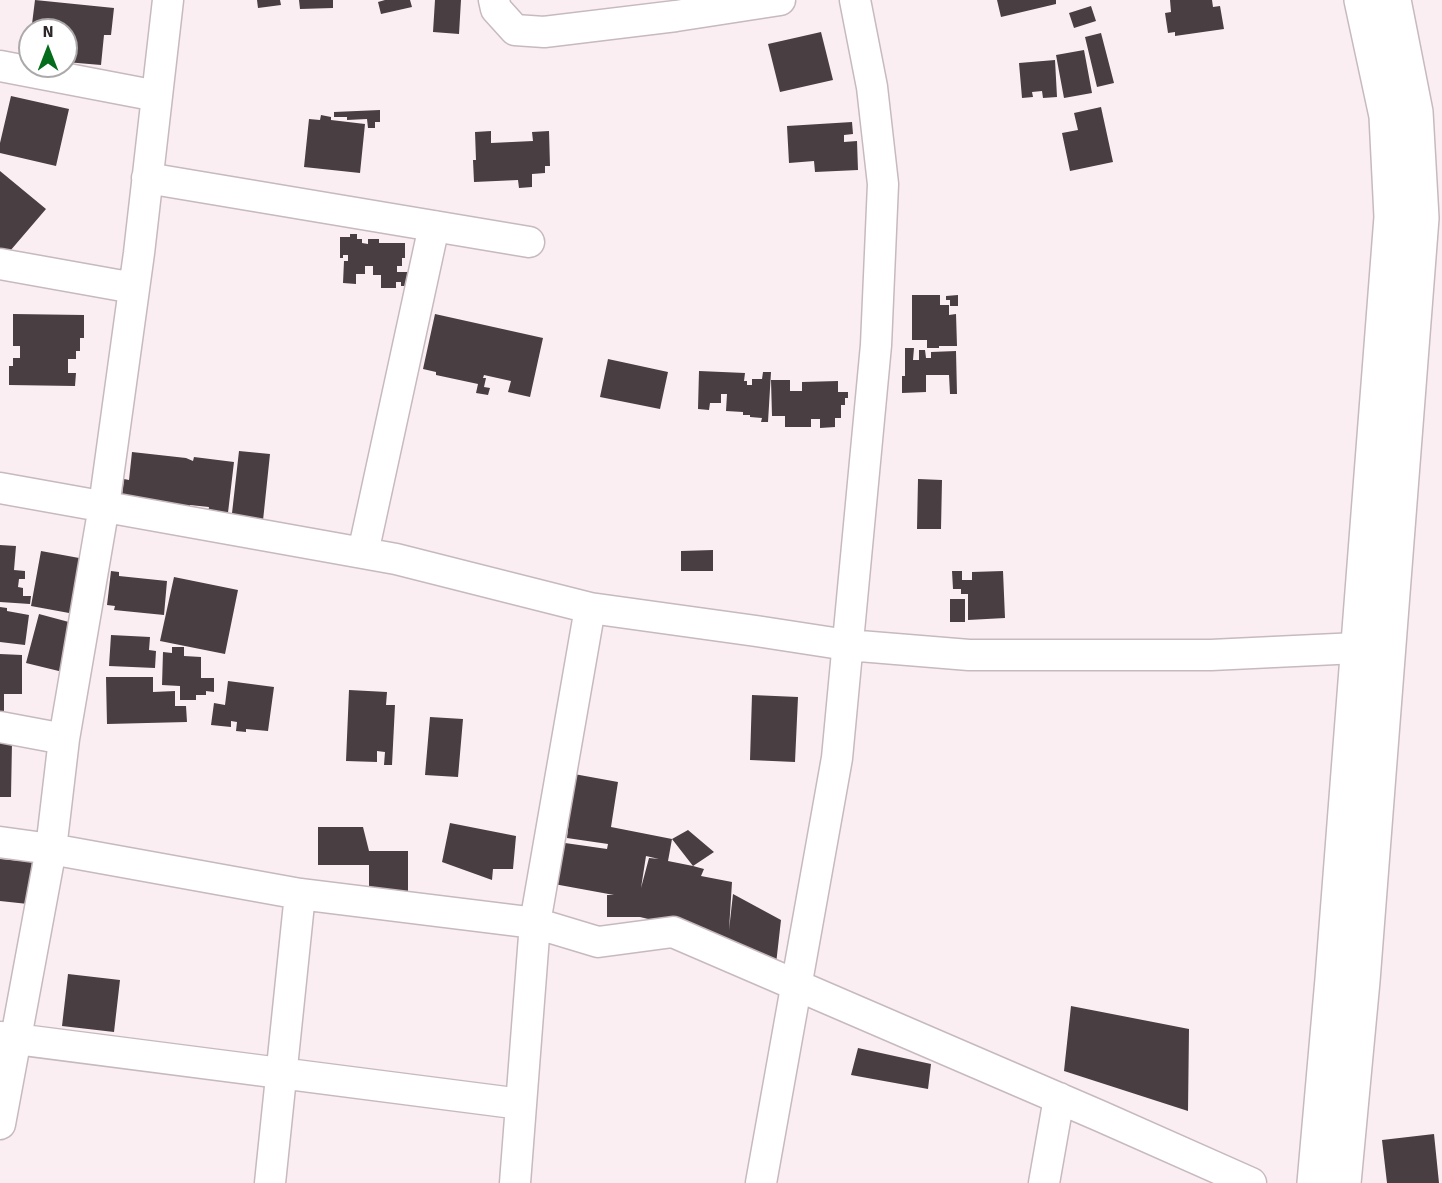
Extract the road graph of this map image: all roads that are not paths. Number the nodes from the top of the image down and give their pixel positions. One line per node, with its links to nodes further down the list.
1 (168, 0): 8 (street)
2 (494, 0): 3 (street)
3 (780, 0)
4 (855, 0): 18 (street)
5 (1360, 0): 19 (street)
6 (1394, 0): 19 (street)
7 (0, 66): 8 (street)
8 (157, 96): 9 (street)
9 (147, 178): 10 (street); 13 (street)
10 (434, 226): 11 (street); 16 (street)
11 (529, 242)
12 (0, 264): 13 (street)
13 (134, 288): 15 (street)
14 (0, 488): 15 (street)
15 (104, 506): 16 (street); 21 (street)
16 (363, 553): 17 (street)
17 (590, 608): 18 (street); 25 (street)
18 (847, 645): 19 (street); 26 (street)
19 (1373, 650): 37 (street); 38 (street)
20 (0, 727): 21 (street)
21 (64, 739): 23 (street)
22 (0, 842): 23 (street)
23 (51, 849): 24 (street); 27 (street)
24 (300, 894): 25 (street); 28 (street)
25 (535, 923): 26 (street); 30 (street)
26 (796, 984): 29 (street); 34 (street)
27 (7, 1039): 28 (street); 31 (street)
28 (283, 1074): 30 (street); 32 (street)
29 (1059, 1098): 35 (street); 36 (street)
30 (521, 1104): 33 (street)
31 (0, 1124)
32 (270, 1183)
33 (515, 1183)
34 (761, 1183)
35 (1044, 1183)
36 (1251, 1183)
37 (1314, 1183)
38 (1344, 1183)

